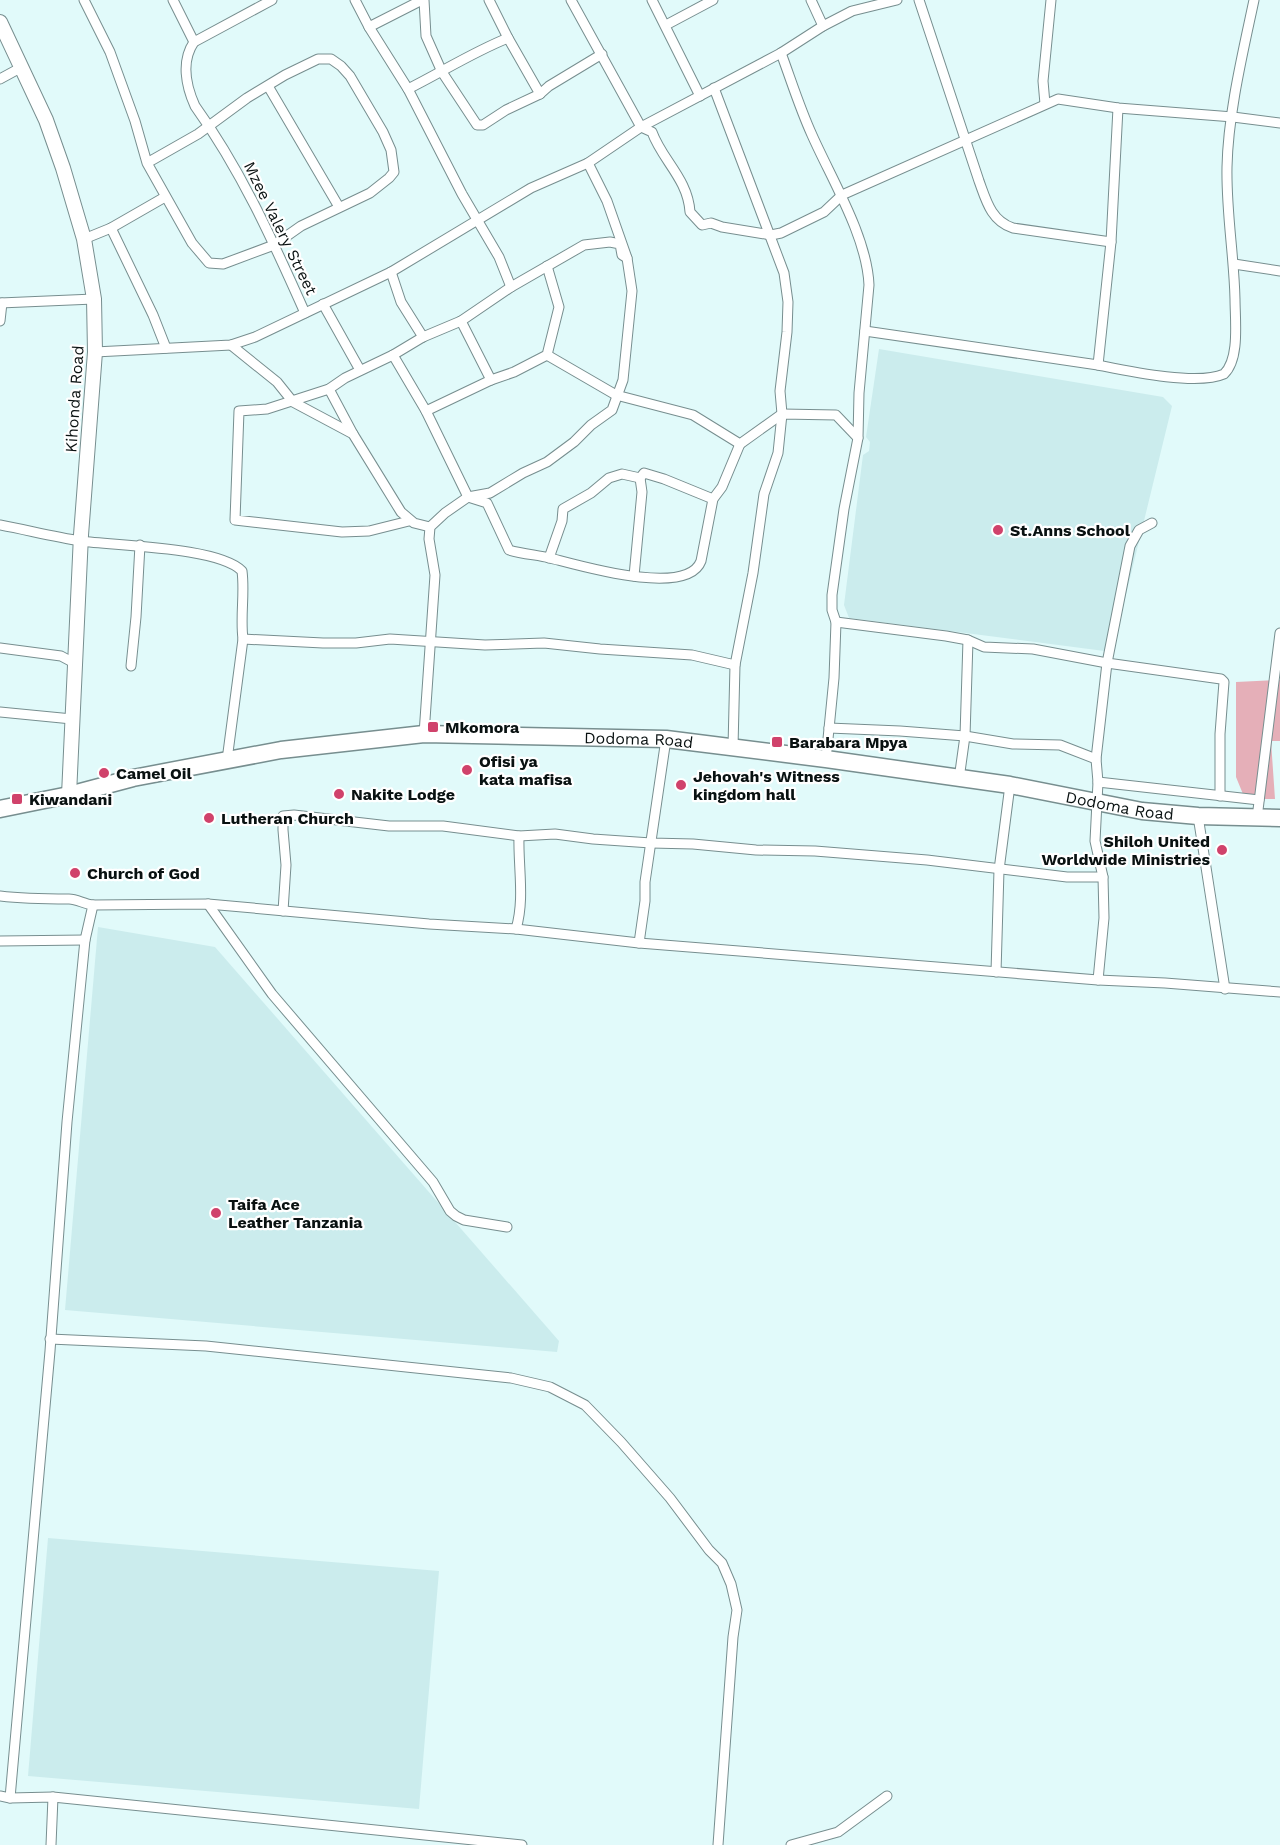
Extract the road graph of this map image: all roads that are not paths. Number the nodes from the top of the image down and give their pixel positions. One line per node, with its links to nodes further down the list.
1 (84, 0): 41 (street)
2 (173, 0): 23 (street)
3 (272, 0): 16 (street)
4 (355, 0): 21 (street)
5 (423, 0): 21 (street); 27 (street)
6 (489, 0): 22 (street)
7 (652, 0): 19 (street)
8 (713, 0): 19 (street)
9 (811, 0): 20 (street)
10 (855, 0): 17 (street)
11 (897, 0): 17 (street)
12 (919, 0): 40 (street)
13 (1051, 0): 34 (street)
14 (1254, 0): 36 (street)
15 (574, 1): 25 (street)
16 (255, 4): 23 (street)
17 (852, 11): 20 (street)
18 (0, 22): 26 (street, Kihonda Road)
19 (666, 25): 33 (street)
20 (823, 26): 24 (street)
21 (369, 27): 31 (street)
22 (508, 38): 27 (street); 32 (street)
23 (194, 42): 38 (street, Mzee Valery Street)
24 (781, 53): 30 (street); 43 (street)
25 (602, 54): 32 (street); 39 (street)
26 (22, 67): 28 (street); 49 (street, Kihonda Road)
27 (442, 72): 31 (street); 32 (street)
28 (0, 79)
29 (268, 86): 38 (street); 45 (street); 45 (street)
30 (714, 88): 33 (street); 48 (street)
31 (408, 89): 46 (street)
32 (540, 94)
33 (700, 96): 39 (street)
34 (1045, 104): 35 (street); 40 (street)
35 (1118, 108): 36 (street); 50 (street)
36 (1233, 117): 37 (street); 53 (street)
37 (1280, 123)
38 (209, 125): 41 (street); 51 (street, Mzee Valery Street)
39 (641, 127): 42 (street); 48 (street)
40 (965, 139): 43 (street); 50 (street)
41 (147, 163): 44 (street)
42 (588, 163): 46 (street); 52 (street)
43 (842, 195): 48 (street); 64 (street)
44 (165, 197): 47 (street); 51 (street)
45 (339, 207): 51 (street)
46 (480, 220): 56 (street); 57 (street)
47 (111, 228): 49 (street); 67 (street)
48 (771, 236): 78 (street)
49 (84, 239): 58 (street, Kihonda Road)
50 (1111, 242): 71 (street)
51 (274, 245): 61 (street, Mzee Valery Street)
52 (627, 258): 54 (street); 75 (street)
53 (1234, 264): 55 (street); 71 (street)
54 (547, 266): 57 (street); 70 (street)
55 (1280, 271)
56 (390, 272): 60 (street); 65 (street)
57 (511, 286): 63 (street)
58 (94, 299): 59 (street); 68 (street, Kihonda Road)
59 (1, 303): 62 (street)
60 (323, 304): 61 (street); 72 (street)
61 (305, 313): 66 (street)
62 (0, 321)
63 (461, 321): 65 (street); 73 (street)
64 (865, 331): 71 (street); 80 (street)
65 (423, 337): 69 (street)
66 (231, 345): 67 (street); 76 (street)
67 (166, 348): 68 (street)
68 (95, 352): 89 (street, Kihonda Road)
69 (393, 355): 72 (street); 77 (street)
70 (547, 355): 73 (street); 75 (street)
71 (1098, 365)
72 (360, 370): 74 (street)
73 (491, 380): 77 (street)
74 (329, 389): 76 (street); 79 (street)
75 (616, 395): 81 (street); 83 (street)
76 (293, 402): 79 (street); 85 (street)
77 (426, 411): 83 (street)
78 (782, 414): 80 (street); 81 (street); 101 (street)
79 (353, 434): 85 (street)
80 (858, 438): 93 (street)
81 (740, 444): 84 (street)
82 (640, 478): 84 (street); 91 (street); 92 (street)
83 (468, 497): 88 (street); 91 (street)
84 (713, 499): 92 (street)
85 (409, 520): 88 (street)
86 (1152, 523): 99 (street)
87 (0, 525): 89 (street)
88 (430, 527): 97 (street)
89 (82, 541): 90 (street); 100 (street, Kihonda Road)
90 (140, 545): 95 (street); 102 (street)
91 (549, 558): 92 (street)
92 (634, 576)
93 (836, 622): 96 (street); 105 (street)
94 (1280, 633): 118 (street)
95 (243, 639): 97 (street); 112 (street)
96 (968, 640): 99 (street); 107 (street)
97 (431, 643): 101 (street); 106 (street)
98 (0, 648): 100 (street)
99 (1107, 663): 111 (street); 117 (street)
100 (76, 664): 104 (street, Kihonda Road)
101 (735, 665): 109 (street)
102 (131, 666)
103 (0, 712): 104 (street)
104 (72, 719): 116 (street, Kihonda Road)
105 (829, 728): 107 (street); 110 (street)
106 (424, 734): 108 (highway, Dodoma Road); 112 (highway, Dodoma Road)
107 (965, 736): 111 (street); 113 (street)
108 (666, 739): 109 (highway, Dodoma Road); 125 (street)
109 (733, 747): 110 (highway, Dodoma Road)
110 (826, 759): 113 (highway, Dodoma Road)
111 (1096, 759): 114 (street)
112 (227, 760): 116 (highway, Dodoma Road)
113 (959, 779): 115 (highway, Dodoma Road)
114 (1098, 782): 117 (street); 119 (street)
115 (1010, 785): 119 (highway, Dodoma Road); 126 (street)
116 (69, 795): 120 (highway, Dodoma Road)
117 (1220, 796): 118 (street)
118 (1259, 800): 122 (street)
119 (1097, 803): 121 (highway, Dodoma Road); 127 (street)
120 (0, 809)
121 (1198, 816): 122 (highway, Dodoma Road); 138 (street)
122 (1257, 818): 123 (highway, Dodoma Road)
123 (1280, 818)
124 (519, 836): 125 (street); 131 (street); 132 (street)
125 (651, 843): 126 (street); 135 (street)
126 (999, 870): 127 (street); 136 (street)
127 (1103, 877): 137 (street)
128 (0, 896): 130 (street)
129 (208, 904): 130 (street); 131 (street); 140 (street)
130 (93, 905): 133 (street)
131 (283, 911): 132 (street)
132 (516, 928): 135 (street)
133 (85, 940): 134 (street); 141 (street)
134 (0, 941)
135 (639, 943): 136 (street)
136 (996, 972): 137 (street)
137 (1098, 980): 138 (street)
138 (1225, 989): 139 (street)
139 (1280, 992)
140 (507, 1227)
141 (50, 1339): 145 (street); 148 (street)
142 (0, 1796): 145 (street)
143 (887, 1796): 149 (street)
144 (53, 1797): 145 (street); 146 (street); 147 (street)
145 (10, 1798)
146 (51, 1845)
147 (522, 1845)
148 (718, 1845)
149 (791, 1845)

